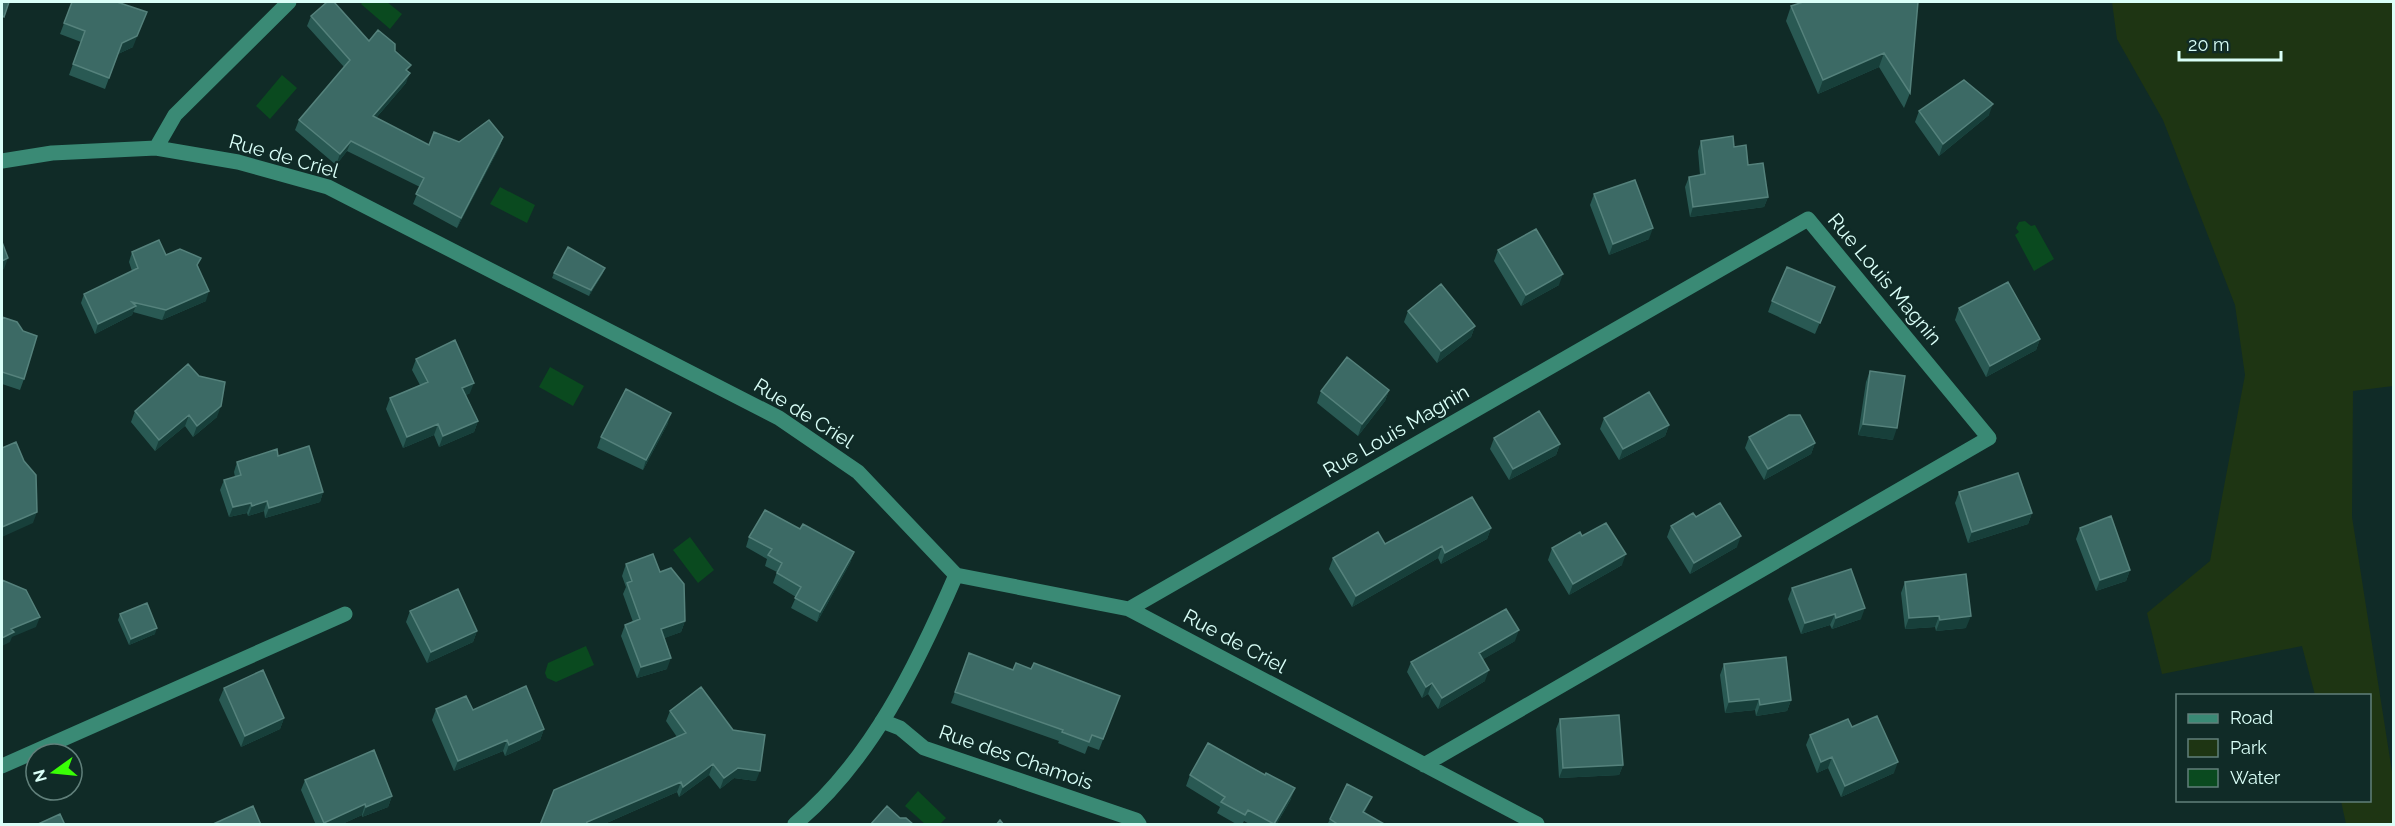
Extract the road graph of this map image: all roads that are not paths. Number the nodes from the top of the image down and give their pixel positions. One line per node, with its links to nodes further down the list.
1 (289, 2): 2 (street)
2 (156, 148): 3 (street, Rue de Criel); 4 (street, Rue de Criel)
3 (2, 161)
4 (956, 575): 5 (street, Rue de Criel); 7 (street)
5 (1129, 609): 8 (street, Rue de Criel); 8 (street, Rue Louis Magnin)
6 (345, 614): 9 (street)
7 (882, 721): 10 (street, Rue des Chamois); 11 (street)
8 (1424, 765): 12 (street, Rue de Criel)
9 (2, 766)
10 (1136, 823)
11 (795, 825)
12 (1537, 825)

